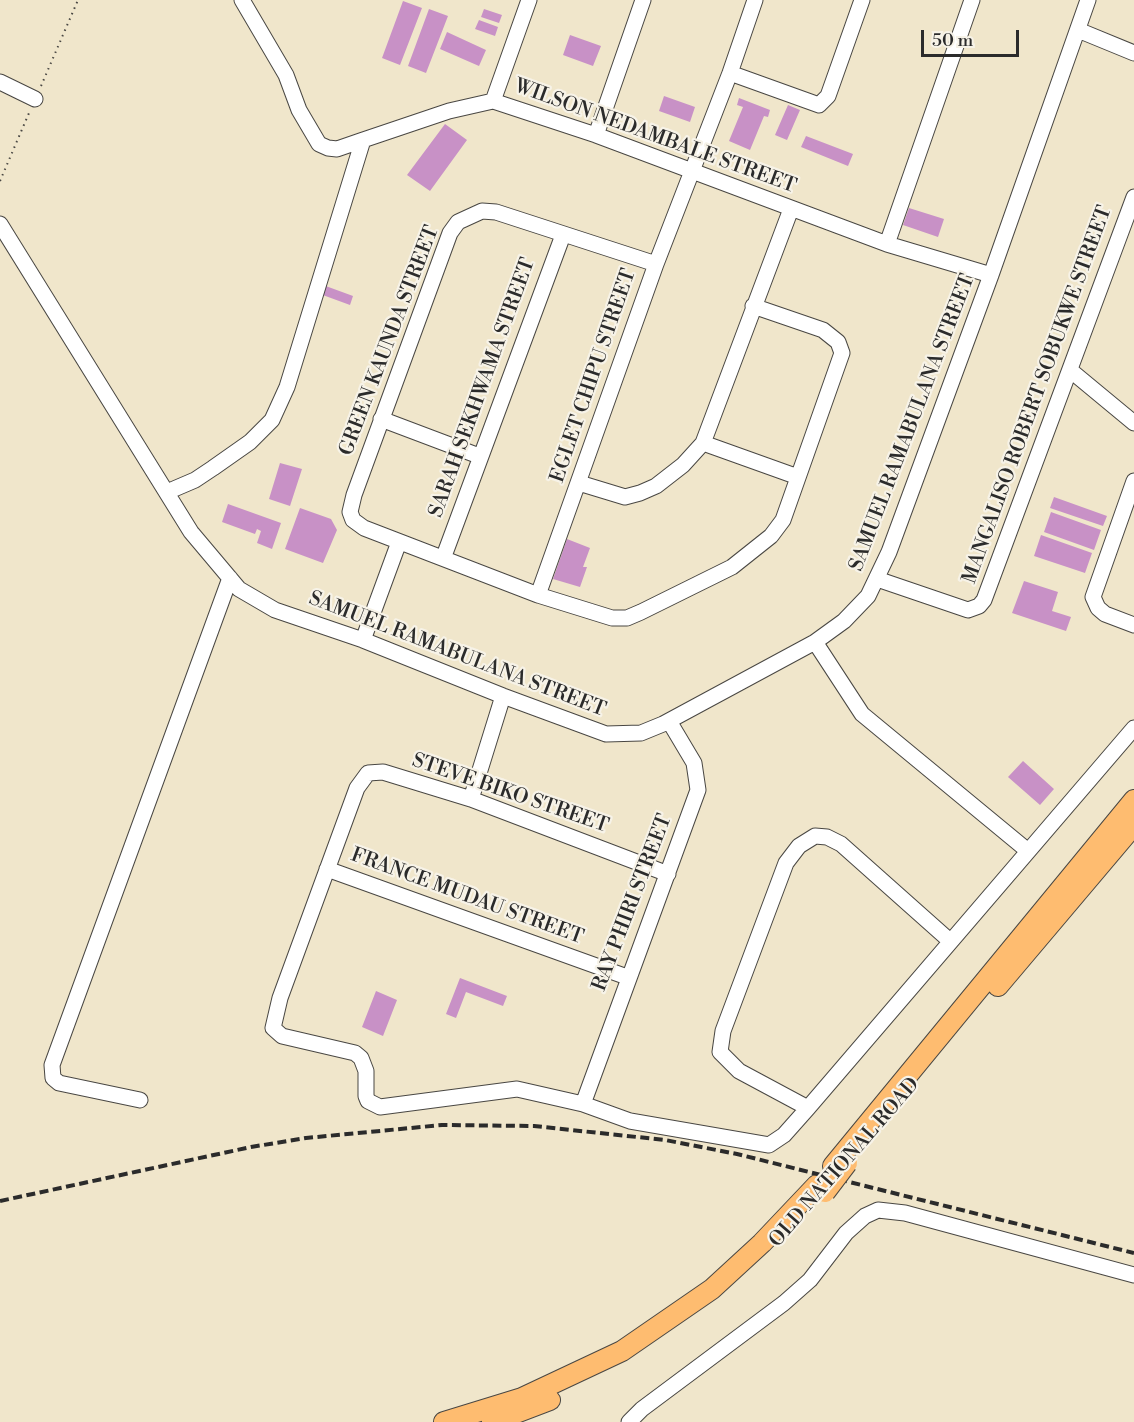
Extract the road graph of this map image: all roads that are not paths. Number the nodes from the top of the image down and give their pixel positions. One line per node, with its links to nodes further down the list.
1 (242, 0): 15 (street, WILSON NEDAMBALE STREET)
2 (529, 0): 13 (street)
3 (642, 0): 14 (street)
4 (755, 0): 10 (street, EGLET CHIPU STREET)
5 (862, 0): 10 (street)
6 (972, 0): 21 (street)
7 (1088, 0): 8 (street, SAMUEL RAMABULANA STREET)
8 (1078, 30): 9 (street); 23 (street, SAMUEL RAMABULANA STREET)
9 (1134, 53)
10 (730, 73): 16 (street, EGLET CHIPU STREET)
11 (0, 82): 12 (street)
12 (35, 99)
13 (493, 100): 14 (street, WILSON NEDAMBALE STREET); 15 (street, WILSON NEDAMBALE STREET)
14 (596, 135): 16 (street, WILSON NEDAMBALE STREET)
15 (363, 140): 33 (street)
16 (690, 172): 18 (street, WILSON NEDAMBALE STREET); 22 (street, EGLET CHIPU STREET)
17 (1132, 208): 25 (street, MANGALISO ROBERT SOBUKWE STREET)
18 (791, 209): 21 (street, WILSON NEDAMBALE STREET); 24 (street)
19 (0, 224): 33 (street, SAMUEL RAMABULANA STREET)
20 (563, 235): 22 (street, GREEN KAUNDA STREET); 26 (street, GREEN KAUNDA STREET); 29 (street, SARAH SEKHWAMA STREET)
21 (887, 244): 23 (street, WILSON NEDAMBALE STREET)
22 (656, 264): 32 (street, EGLET CHIPU STREET)
23 (991, 275): 37 (street, SAMUEL RAMABULANA STREET)
24 (753, 306): 28 (street); 30 (street)
25 (1070, 370): 27 (street); 37 (street, MANGALISO ROBERT SOBUKWE STREET)
26 (381, 419): 29 (street); 34 (street, GREEN KAUNDA STREET)
27 (1134, 423)
28 (703, 443): 30 (street); 32 (street)
29 (479, 456): 35 (street, SARAH SEKHWAMA STREET)
30 (798, 477): 38 (street)
31 (1134, 481): 39 (street)
32 (579, 483): 38 (street, EGLET CHIPU STREET)
33 (167, 492): 36 (street, SAMUEL RAMABULANA STREET)
34 (399, 542): 35 (street); 40 (street)
35 (444, 556): 38 (street)
36 (230, 578): 40 (street, SAMUEL RAMABULANA STREET); 53 (street)
37 (877, 579): 41 (street, SAMUEL RAMABULANA STREET)
38 (538, 595)
39 (1134, 626)
40 (363, 640): 42 (street, SAMUEL RAMABULANA STREET)
41 (815, 642): 43 (street, SAMUEL RAMABULANA STREET); 48 (street)
42 (503, 696): 43 (street, SAMUEL RAMABULANA STREET); 45 (street)
43 (669, 721): 50 (street, RAY PHIRI STREET)
44 (1134, 728): 48 (street)
45 (471, 799): 49 (street, STEVE BIKO STREET); 50 (street, STEVE BIKO STREET)
46 (1134, 800): 56 (main road, OLD NATIONAL ROAD)
47 (1134, 825): 56 (main road, OLD NATIONAL ROAD)
48 (1028, 851): 51 (street)
49 (327, 869): 52 (street, FRANCE MUDAU STREET); 54 (street)
50 (668, 874): 52 (street, RAY PHIRI STREET)
51 (950, 941): 55 (street); 55 (street)
52 (627, 977): 54 (street, RAY PHIRI STREET)
53 (140, 1100)
54 (583, 1104): 55 (street)
55 (808, 1108)
56 (840, 1165): 57 (main road, OLD NATIONAL ROAD, bridge)
57 (821, 1188): 59 (main road, OLD NATIONAL ROAD); 60 (main road, OLD NATIONAL ROAD)
58 (1134, 1275): 61 (street)
59 (444, 1422)
60 (492, 1422)
61 (630, 1422)

